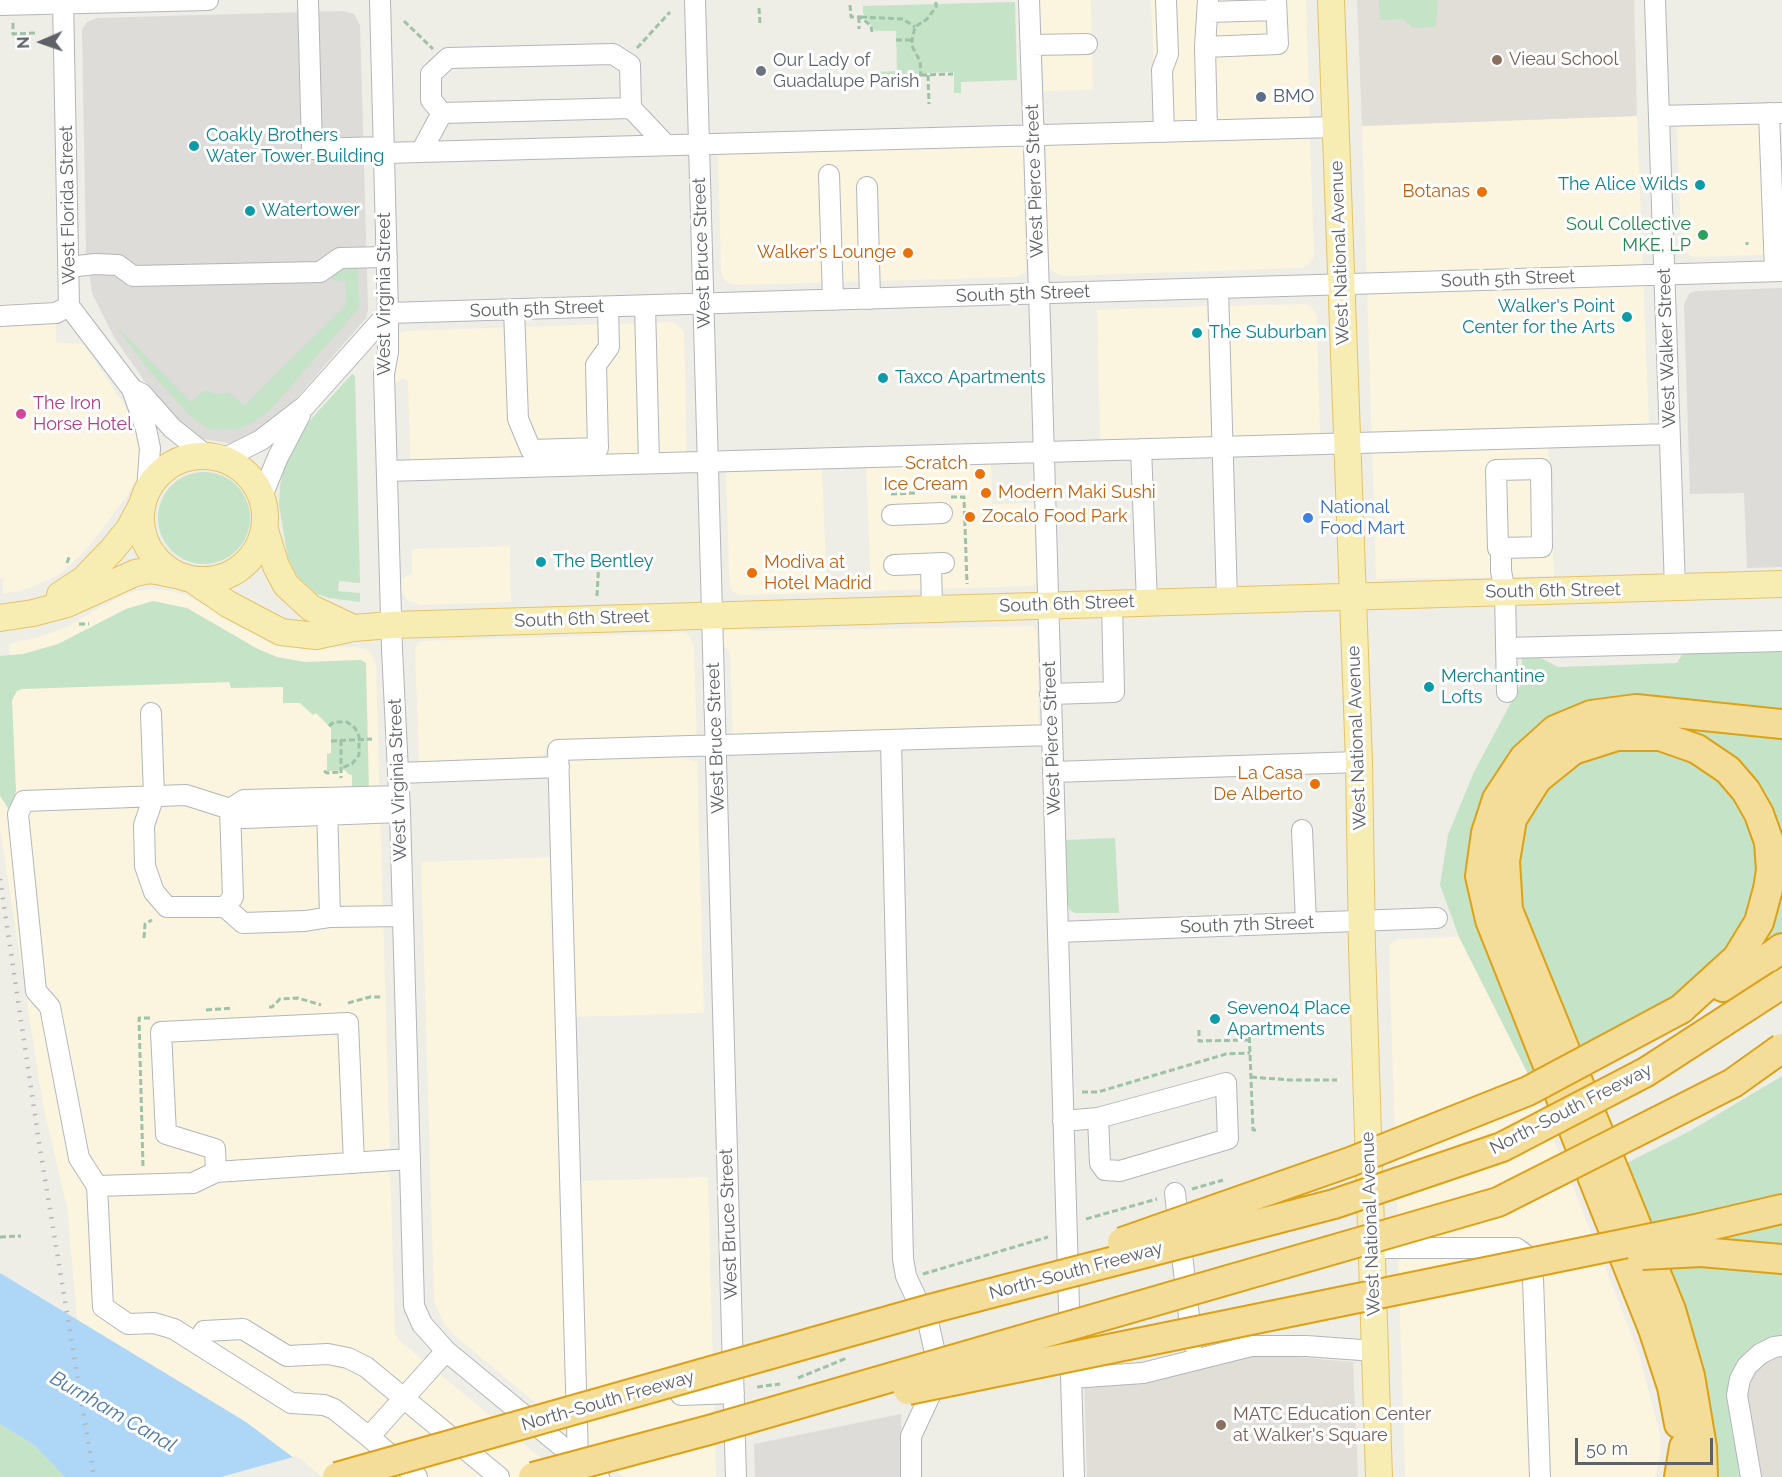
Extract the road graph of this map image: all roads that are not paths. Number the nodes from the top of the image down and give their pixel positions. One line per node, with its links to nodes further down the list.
1 (208, 0): 9 (street)
2 (309, 0): 27 (street)
3 (380, 0): 27 (street, West Virginia Street)
4 (695, 0): 25 (street, West Bruce Street)
5 (1029, 0): 15 (street, West Pierce Street)
6 (1166, 0): 23 (street)
7 (1331, 0): 21 (main road, West National Avenue)
8 (1655, 0): 20 (street, West Walker Street)
9 (123, 1): 10 (street)
10 (63, 2): 12 (street); 32 (street, West Florida Street)
11 (1276, 5): 13 (street); 16 (street)
12 (0, 6)
13 (1208, 6): 16 (street)
14 (1087, 44): 15 (street)
15 (1030, 45): 24 (street, West Pierce Street)
16 (1205, 46): 22 (street)
17 (631, 108): 18 (street); 18 (street); 26 (street)
18 (442, 113): 28 (street)
19 (1776, 113): 20 (street); 33 (street)
20 (1659, 116): 34 (street, West Walker Street)
21 (1335, 127): 22 (street); 35 (main road, West National Avenue)
22 (1207, 130): 23 (street)
23 (1164, 132): 24 (street)
24 (1034, 135): 25 (street); 37 (street, West Pierce Street)
25 (699, 145): 26 (street); 40 (street, West Bruce Street)
26 (666, 146): 28 (street)
27 (384, 150): 28 (street); 31 (street, West Virginia Street)
28 (421, 152)
29 (829, 175): 39 (street)
30 (867, 187): 38 (street)
31 (387, 257): 32 (street); 45 (street, West Virginia Street)
32 (69, 267): 41 (street, West Florida Street)
33 (1778, 271): 34 (street, South 5th Street)
34 (1664, 274): 35 (street, South 5th Street); 51 (street, West Walker Street)
35 (1342, 284): 36 (street, South 5th Street); 53 (main road, West National Avenue)
36 (1218, 288): 37 (street, South 5th Street); 54 (street)
37 (1039, 294): 38 (street, South 5th Street); 56 (street, West Pierce Street)
38 (870, 299): 39 (street, South 5th Street)
39 (833, 300): 40 (street, South 5th Street)
40 (704, 304): 42 (street, South 5th Street); 58 (street, West Bruce Street)
41 (69, 306): 46 (street); 49 (street, West Florida Street)
42 (645, 306): 43 (street, South 5th Street); 59 (street)
43 (608, 307): 44 (street, South 5th Street); 44 (street)
44 (514, 309): 45 (street, South 5th Street)
45 (388, 313): 47 (street); 48 (street, West Virginia Street)
46 (0, 316)
47 (348, 359): 48 (street); 50 (street)
48 (384, 374): 61 (street, West Virginia Street)
49 (132, 389): 57 (street, West Florida Street); 63 (street, West Florida Street)
50 (304, 406): 57 (street); 62 (street)
51 (1670, 434): 52 (street); 71 (street, West Walker Street)
52 (1526, 438): 53 (street); 60 (street)
53 (1348, 443): 54 (street); 73 (main road, West National Avenue)
54 (1223, 447): 55 (street); 74 (street)
55 (1141, 449): 56 (street); 75 (street)
56 (1044, 452): 58 (street); 77 (street, West Pierce Street)
57 (215, 458): 62 (main road); 63 (main road)
58 (708, 462): 59 (street); 80 (street, West Bruce Street)
59 (649, 463): 61 (street)
60 (1526, 469): 67 (street); 67 (street)
61 (387, 471): 82 (street, West Virginia Street)
62 (262, 496): 66 (main road)
63 (145, 497): 69 (main road); 78 (main road, South 6th Street)
64 (942, 513): 65 (street)
65 (892, 515)
66 (265, 530): 69 (main road); 83 (main road, South 6th Street)
67 (1501, 548): 72 (street)
68 (894, 565): 79 (street)
69 (184, 577): 78 (main road, South 6th Street); 83 (main road, South 6th Street)
70 (1782, 584): 71 (main road, South 6th Street)
71 (1675, 588): 72 (main road, South 6th Street)
72 (1505, 592): 73 (main road, South 6th Street); 85 (street)
73 (1353, 596): 74 (main road, South 6th Street); 93 (main road, West National Avenue)
74 (1227, 600): 75 (main road, South 6th Street)
75 (1148, 602): 76 (main road, South 6th Street)
76 (1112, 603): 77 (main road, South 6th Street); 87 (street)
77 (1048, 605): 79 (main road, South 6th Street); 87 (street, West Pierce Street)
78 (53, 606): 81 (main road, South 6th Street)
79 (932, 609): 80 (main road, South 6th Street)
80 (712, 615): 82 (main road, South 6th Street); 92 (street, West Bruce Street)
81 (3, 618)
82 (392, 625): 83 (main road, South 6th Street); 96 (street, West Virginia Street)
83 (353, 628)
84 (1782, 641): 85 (street)
85 (1506, 648): 86 (street)
86 (1508, 692)
87 (1050, 694): 90 (street, West Pierce Street)
88 (151, 713): 97 (street)
89 (1782, 724): 136 (highway)
90 (1052, 735): 91 (street); 95 (street, West Pierce Street)
91 (891, 741): 92 (street); 144 (street)
92 (716, 747): 94 (street); 131 (street, West Bruce Street)
93 (1359, 762): 95 (street); 106 (main road, West National Avenue)
94 (559, 767): 96 (street); 137 (street)
95 (1053, 772): 108 (street, West Pierce Street)
96 (399, 773): 98 (street, West Virginia Street)
97 (154, 796): 100 (street); 102 (street); 118 (street)
98 (400, 804): 99 (street); 103 (street, West Virginia Street)
99 (327, 807): 100 (street); 104 (street)
100 (230, 809): 102 (street)
101 (1302, 830): 107 (street)
102 (225, 907): 104 (street)
103 (403, 916): 104 (street); 115 (street, West Virginia Street)
104 (330, 917)
105 (1437, 918): 106 (street, South 7th Street)
106 (1362, 921): 107 (street, South 7th Street); 122 (main road, West National Avenue)
107 (1306, 923): 108 (street, South 7th Street)
108 (1058, 932): 114 (street, West Pierce Street)
109 (1782, 948): 111 (highway)
110 (1782, 984): 124 (highway, North-South Freeway, bridge)
111 (1681, 1009): 124 (highway, bridge); 150 (highway)
112 (1782, 1048): 134 (highway, bridge)
113 (1098, 1118): 113 (street); 114 (street)
114 (1064, 1121): 130 (street, West Pierce Street)
115 (410, 1159): 116 (street); 127 (street, West Virginia Street)
116 (354, 1163): 117 (street); 117 (street)
117 (216, 1172): 118 (street)
118 (97, 1186): 125 (street)
119 (1175, 1193): 129 (street)
120 (1782, 1209): 121 (highway)
121 (1699, 1241): 123 (highway); 134 (highway, bridge)
122 (1372, 1248): 128 (main road, West National Avenue); 147 (street)
123 (1782, 1259)
124 (930, 1309): 138 (highway, North-South Freeway, bridge)
125 (197, 1343): 133 (street); 135 (street)
126 (1782, 1346): 151 (street)
127 (446, 1351): 133 (street); 137 (street, West Virginia Street)
128 (1375, 1351): 129 (street); 146 (main road, West National Avenue)
129 (1194, 1358): 130 (street)
130 (1071, 1378): 145 (street, West Pierce Street)
131 (734, 1393): 132 (street); 143 (street, West Bruce Street)
132 (681, 1395)
133 (403, 1398): 135 (street); 140 (street)
134 (708, 1430): 141 (highway, bridge)
135 (369, 1437): 139 (street)
136 (1684, 1447): 148 (highway); 149 (highway)
137 (579, 1459): 142 (street, West Virginia Street)
138 (337, 1477)
139 (417, 1477)
140 (499, 1477)
141 (533, 1477)
142 (599, 1477)
143 (736, 1477)
144 (911, 1477)
145 (1074, 1477)
146 (1379, 1477)
147 (1540, 1477)
148 (1679, 1477)
149 (1689, 1477)
150 (1703, 1477)
151 (1751, 1477)

